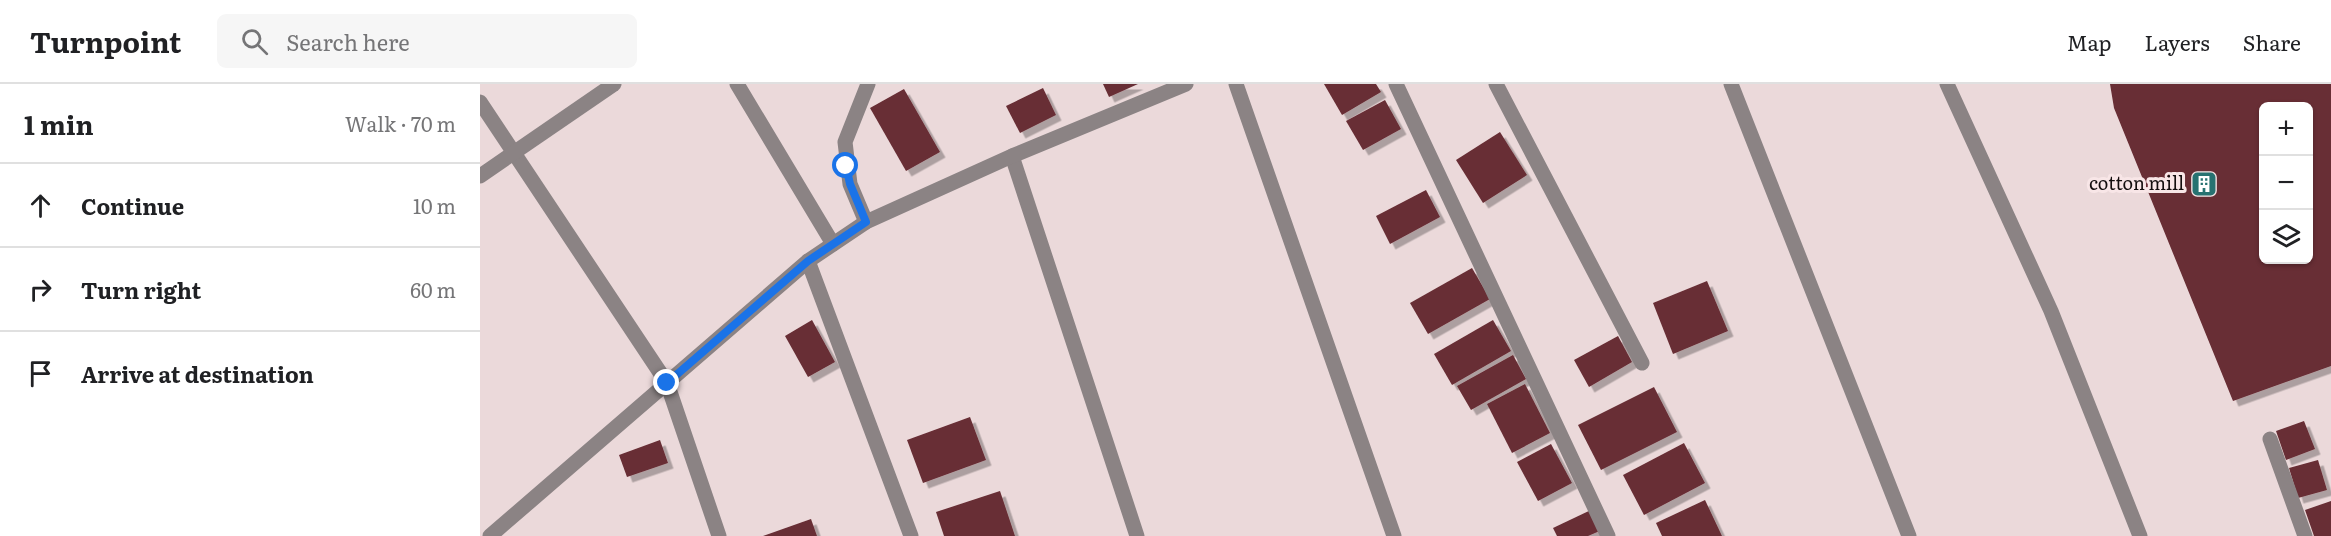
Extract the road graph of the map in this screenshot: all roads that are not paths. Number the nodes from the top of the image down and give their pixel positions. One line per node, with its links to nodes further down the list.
1 (614, 84): 11 (street)
2 (737, 84): 15 (street)
3 (868, 84): 14 (street)
4 (1186, 84): 12 (street)
5 (1236, 84): 24 (street)
6 (1396, 84): 25 (street)
7 (1496, 84): 17 (street)
8 (1731, 84): 26 (street)
9 (1947, 84): 27 (street)
10 (480, 102): 11 (street)
11 (513, 153): 13 (street); 18 (street)
12 (1012, 156): 14 (street); 23 (street)
13 (480, 176)
14 (866, 222): 15 (street)
15 (833, 244): 16 (street)
16 (808, 261): 18 (street); 22 (street)
17 (1642, 363)
18 (667, 383): 20 (street); 21 (street)
19 (2270, 439): 28 (street)
20 (490, 536)
21 (719, 536)
22 (910, 536)
23 (1137, 536)
24 (1394, 536)
25 (1608, 536)
26 (1909, 536)
27 (2140, 536)
28 (2306, 536)

